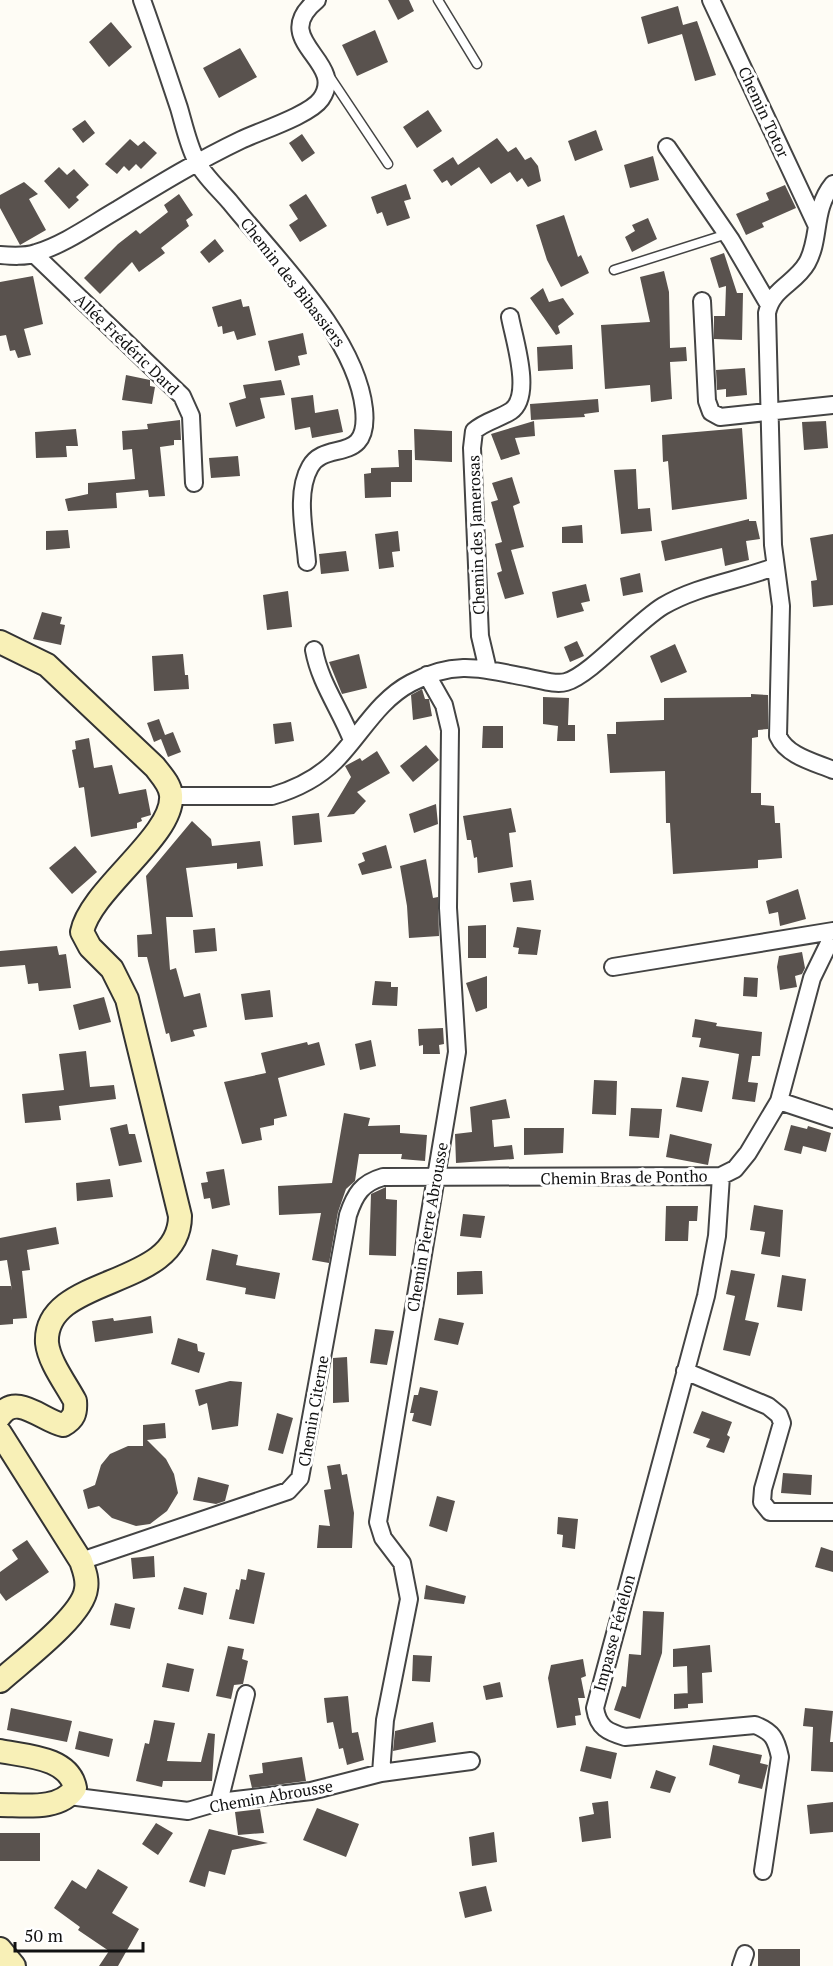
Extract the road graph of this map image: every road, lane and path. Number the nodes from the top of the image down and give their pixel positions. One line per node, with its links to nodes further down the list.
1 (142, 0): 8 (street, Chemin des Bibassiers)
2 (317, 0): 6 (street)
3 (438, 0): 5 (lane)
4 (711, 0): 11 (street, Chemin Totor)
5 (477, 63)
6 (322, 66): 8 (street); 9 (lane)
7 (667, 147): 12 (street)
8 (196, 161): 13 (street); 22 (street, Chemin des Bibassiers)
9 (388, 164)
10 (833, 184): 11 (street)
11 (816, 224): 17 (street)
12 (727, 234): 15 (lane); 17 (street)
13 (34, 254): 14 (street); 21 (street, Allée Frédéric Dard)
14 (0, 255)
15 (614, 270)
16 (702, 301): 20 (street)
17 (769, 304): 20 (street)
18 (510, 317): 26 (street, Chemin des Jamerosas)
19 (833, 405): 20 (street)
20 (770, 414): 23 (street)
21 (194, 483)
22 (307, 562)
23 (774, 567): 26 (street); 29 (street)
24 (0, 642): 30 (main road)
25 (314, 650): 28 (street)
26 (488, 670): 27 (street)
27 (427, 675): 28 (street); 36 (street, Chemin Pierre Abrousse)
28 (351, 740): 30 (street)
29 (833, 770)
30 (171, 796): 38 (main road)
31 (833, 933): 32 (street, Chemin Bras de Pontho); 33 (street, Chemin Bras de Pontho)
32 (613, 967)
33 (779, 1101): 34 (street); 35 (street, Chemin Bras de Pontho)
34 (833, 1119)
35 (721, 1176): 36 (street, Chemin Bras de Pontho); 37 (street, Impasse Fénélon)
36 (434, 1179): 41 (street, Chemin Citerne); 46 (street, Chemin Pierre Abrousse)
37 (685, 1371): 40 (street); 50 (street, Impasse Fénélon)
38 (0, 1416)
39 (0, 1433): 41 (main road)
40 (833, 1512)
41 (81, 1562): 42 (main road)
42 (0, 1681)
43 (246, 1694): 48 (street)
44 (0, 1751): 47 (main road)
45 (471, 1761): 46 (street, Chemin Abrousse)
46 (381, 1773): 48 (street, Chemin Abrousse)
47 (69, 1796): 48 (street, Chemin Abrousse); 49 (main road)
48 (219, 1802)
49 (0, 1805)
50 (763, 1871)
51 (0, 1949): 52 (main road)
52 (14, 1966)

